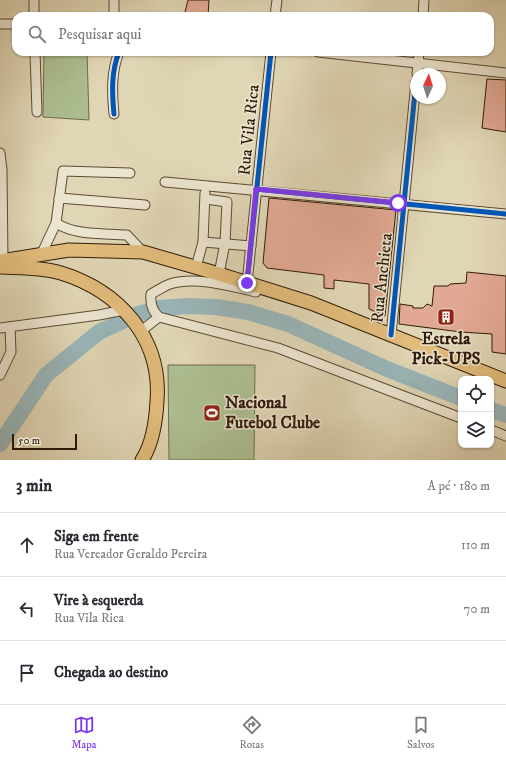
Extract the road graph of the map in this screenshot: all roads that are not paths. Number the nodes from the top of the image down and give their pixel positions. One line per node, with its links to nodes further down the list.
1 (34, 0): 5 (street)
2 (114, 0): 6 (street)
3 (277, 0): 7 (street)
4 (424, 0): 8 (street)
5 (34, 12)
6 (114, 12)
7 (276, 12)
8 (422, 12)
9 (0, 24): 10 (street)
10 (12, 24)
11 (35, 56): 20 (street)
12 (117, 56): 21 (street)
13 (271, 56): 27 (street, Rua Vila Rica)
14 (354, 56): 16 (street)
15 (419, 56): 16 (street)
16 (418, 63): 17 (street); 18 (street)
17 (418, 68)
18 (506, 73)
19 (414, 104): 30 (street, Rua Anchieta)
20 (37, 112)
21 (114, 114)
22 (0, 153): 23 (street)
23 (1, 170): 34 (street)
24 (130, 173): 28 (street)
25 (165, 182): 26 (street)
26 (204, 186): 27 (street); 29 (street)
27 (256, 189): 30 (street); 37 (street, Rua Vila Rica)
28 (59, 198): 31 (street); 33 (street)
29 (206, 199): 35 (street); 36 (street)
30 (404, 204): 32 (street); 50 (street, Rua Anchieta)
31 (144, 206)
32 (506, 214)
33 (56, 223): 38 (street); 39 (street)
34 (1, 240): 40 (street)
35 (203, 242): 36 (street); 41 (street)
36 (225, 243): 37 (street); 42 (street)
37 (251, 246): 43 (street, Rua Vila Rica)
38 (143, 252): 39 (highway); 41 (highway)
39 (41, 255): 40 (highway)
40 (1, 263): 45 (highway)
41 (196, 267): 42 (highway)
42 (219, 274): 43 (highway)
43 (247, 283): 44 (highway)
44 (311, 303): 46 (street); 50 (highway)
45 (124, 310): 47 (street); 49 (highway)
46 (159, 316): 49 (street); 53 (street)
47 (10, 327): 48 (street); 51 (street)
48 (0, 328)
49 (141, 331): 56 (highway)
50 (391, 335): 52 (highway)
51 (0, 375)
52 (506, 381)
53 (458, 417)
54 (494, 431): 55 (street)
55 (506, 436)
56 (142, 460)

